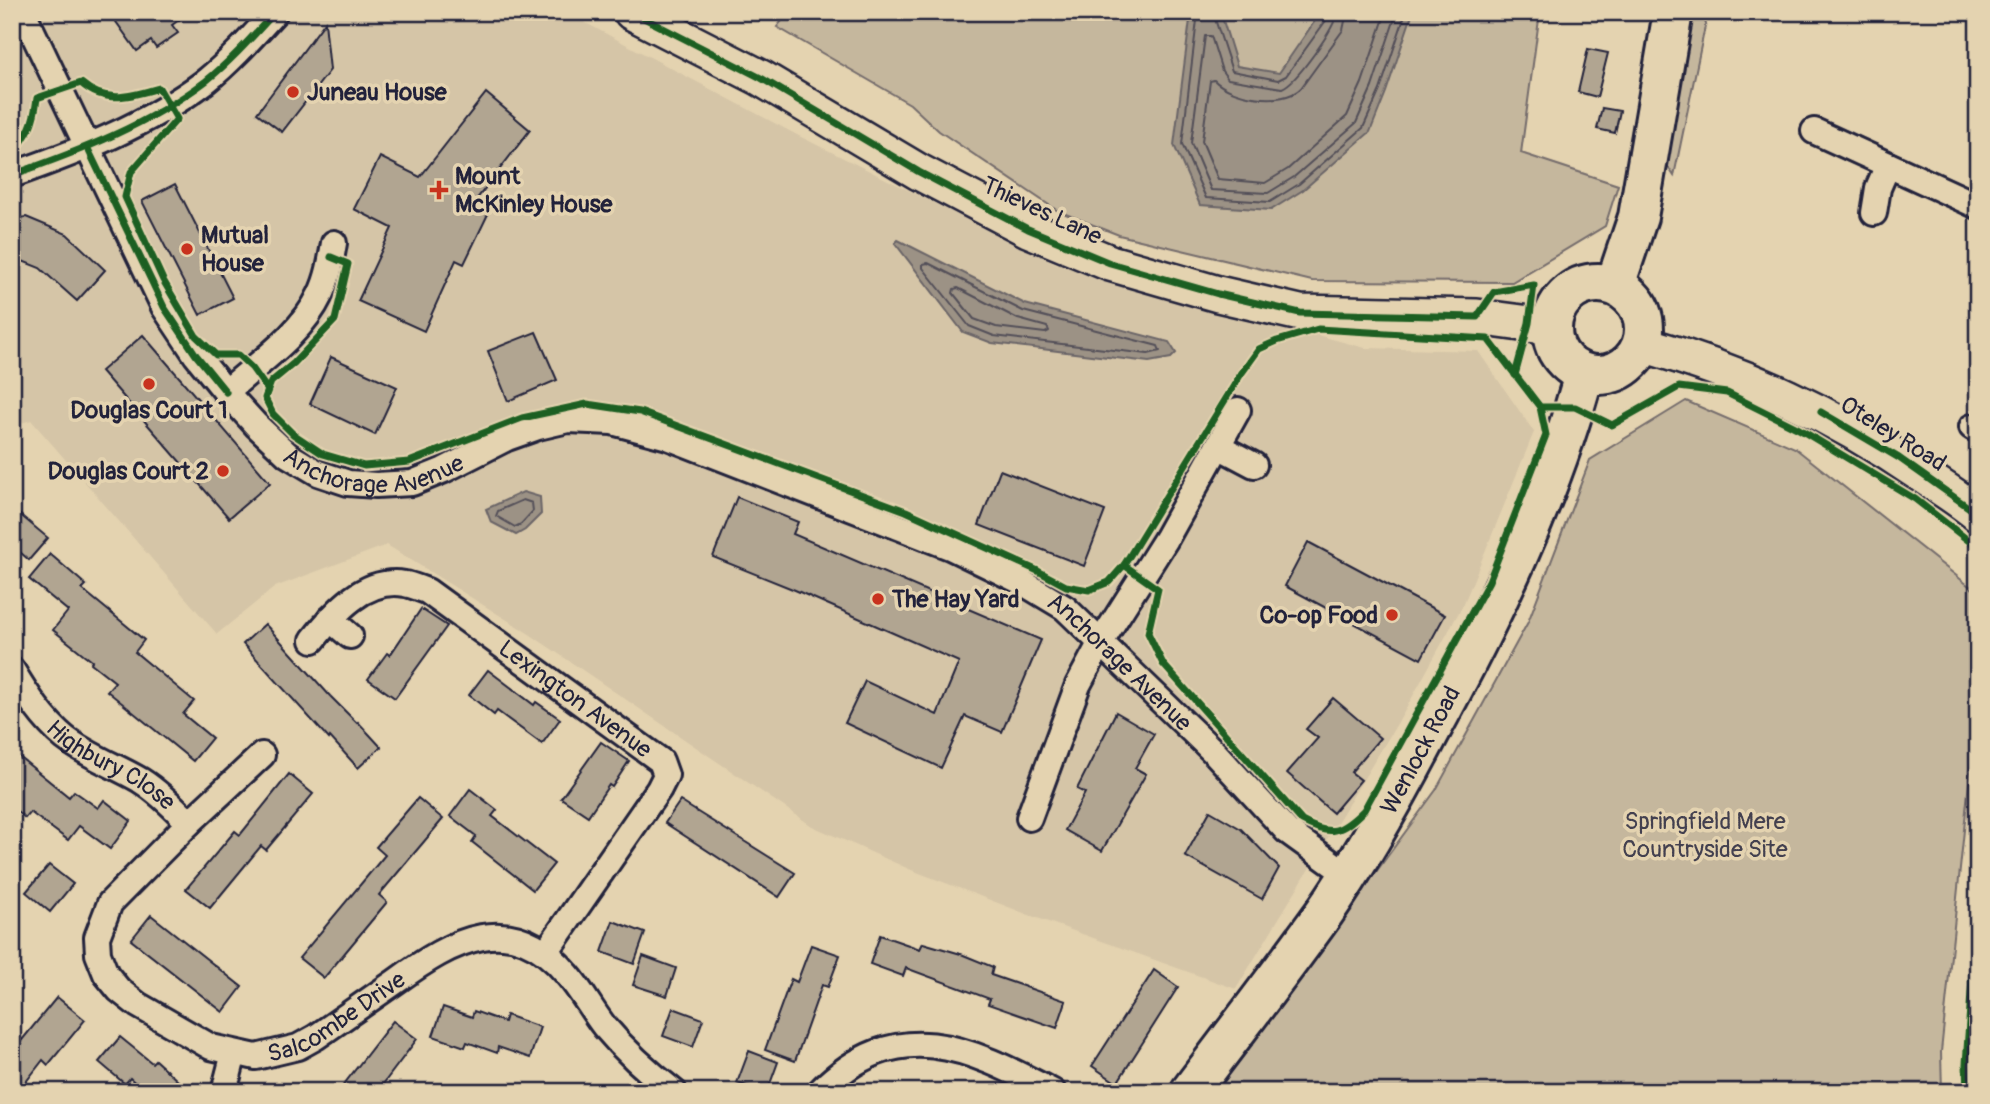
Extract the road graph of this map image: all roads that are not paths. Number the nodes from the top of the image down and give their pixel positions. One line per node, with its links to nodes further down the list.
1 (23, 12): 6 (street, Anchorage Avenue)
2 (275, 12): 6 (street)
3 (632, 12): 13 (main road, Thieves Lane)
4 (1672, 12): 12 (main road)
5 (1814, 131): 7 (street)
6 (88, 149): 8 (street); 16 (street, Anchorage Avenue)
7 (1888, 166): 9 (street); 10 (street)
8 (12, 175)
9 (1978, 206)
10 (1874, 213)
11 (334, 243): 16 (street)
12 (1615, 285): 13 (main road); 14 (main road)
13 (1551, 327): 15 (main road)
14 (1642, 344): 15 (main road); 20 (main road, Oteley Road)
15 (1584, 374): 29 (main road, Wenlock Road)
16 (226, 391): 24 (street, Anchorage Avenue)
17 (1238, 410): 18 (street)
18 (1218, 446): 19 (street); 24 (street)
19 (1254, 465)
20 (1978, 514)
21 (330, 619): 22 (street); 23 (street, Lexington Avenue); 30 (street, Lexington Avenue)
22 (349, 636)
23 (313, 640)
24 (1101, 642): 27 (street); 29 (street, Anchorage Avenue)
25 (12, 670): 28 (street, Highbury Close)
26 (262, 755): 28 (street, Salcombe Drive)
27 (1028, 818)
28 (189, 823): 31 (street, Salcombe Drive)
29 (1348, 875): 36 (main road, Wenlock Road)
30 (546, 952): 31 (street, Salcombe Drive); 33 (street, Salcombe Drive)
31 (234, 1053): 32 (street)
32 (224, 1092)
33 (674, 1092)
34 (819, 1092): 35 (street)
35 (1053, 1092)
36 (1190, 1092)

